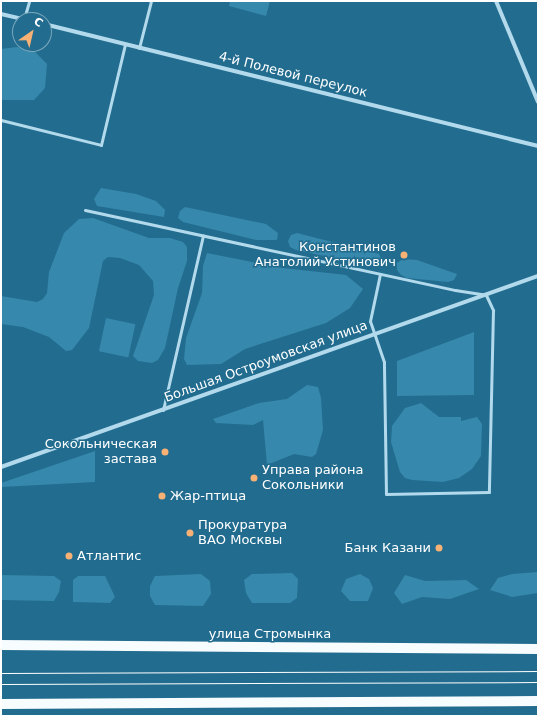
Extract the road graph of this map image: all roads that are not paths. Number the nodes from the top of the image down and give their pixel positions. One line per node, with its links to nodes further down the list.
1 (29, 1): 4 (lane)
2 (151, 1): 9 (lane)
3 (496, 1): 10 (street)
4 (27, 12)
5 (1, 14): 6 (street)
6 (12, 17)
7 (52, 26): 8 (street, 4-й Полевой переулок)
8 (125, 44): 9 (street, 4-й Полевой переулок); 11 (lane)
9 (139, 48): 12 (street, 4-й Полевой переулок)
10 (538, 102)
11 (1, 120)
12 (538, 146)
13 (85, 210): 14 (lane)
14 (203, 236): 15 (lane); 19 (lane)
15 (380, 274): 17 (lane); 18 (lane)
16 (538, 276): 17 (street, Большая Остроумовская улица)
17 (486, 295): 18 (street, Большая Остроумовская улица); 18 (lane)
18 (374, 335): 19 (street, Большая Остроумовская улица)
19 (163, 410): 20 (street, Большая Остроумовская улица)
20 (1, 467)
21 (1, 645): 22 (main road, улица Стромынка)
22 (538, 649)
23 (538, 701): 24 (main road)
24 (1, 704)

